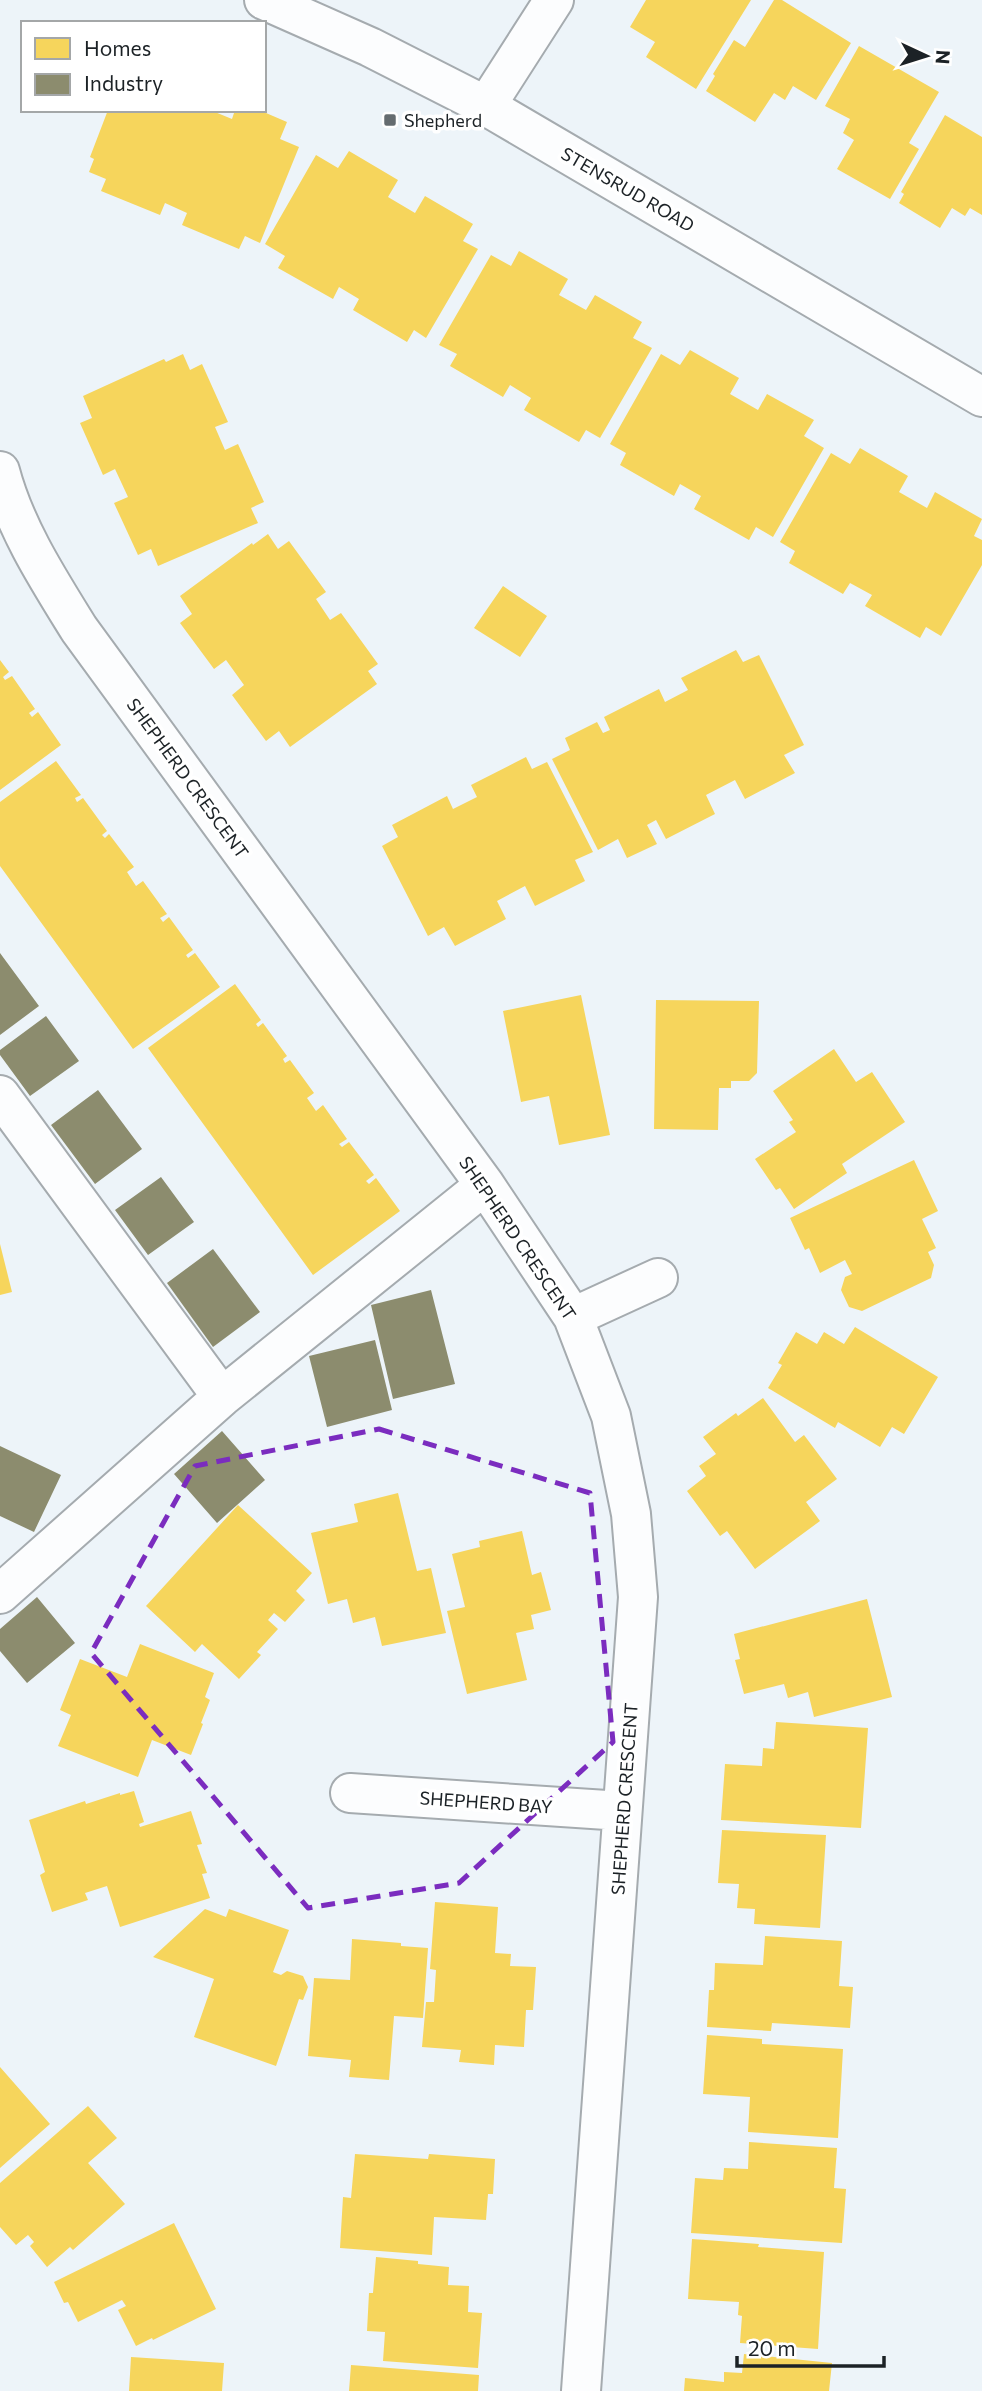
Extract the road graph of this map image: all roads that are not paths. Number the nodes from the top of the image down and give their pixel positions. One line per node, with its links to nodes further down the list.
1 (264, 0): 3 (street, STENSRUD ROAD)
2 (554, 0): 3 (street)
3 (486, 106): 4 (street, STENSRUD ROAD)
4 (982, 397)
5 (0, 471): 7 (street, SHEPHERD CRESCENT)
6 (0, 1095): 10 (street)
7 (485, 1185): 9 (street, SHEPHERD CRESCENT); 10 (street)
8 (658, 1278): 9 (street)
9 (573, 1317): 13 (street, SHEPHERD CRESCENT)
10 (222, 1398): 11 (street)
11 (0, 1594)
12 (350, 1793): 13 (street, SHEPHERD BAY)
13 (622, 1811): 14 (street, SHEPHERD CRESCENT)
14 (581, 2391)

